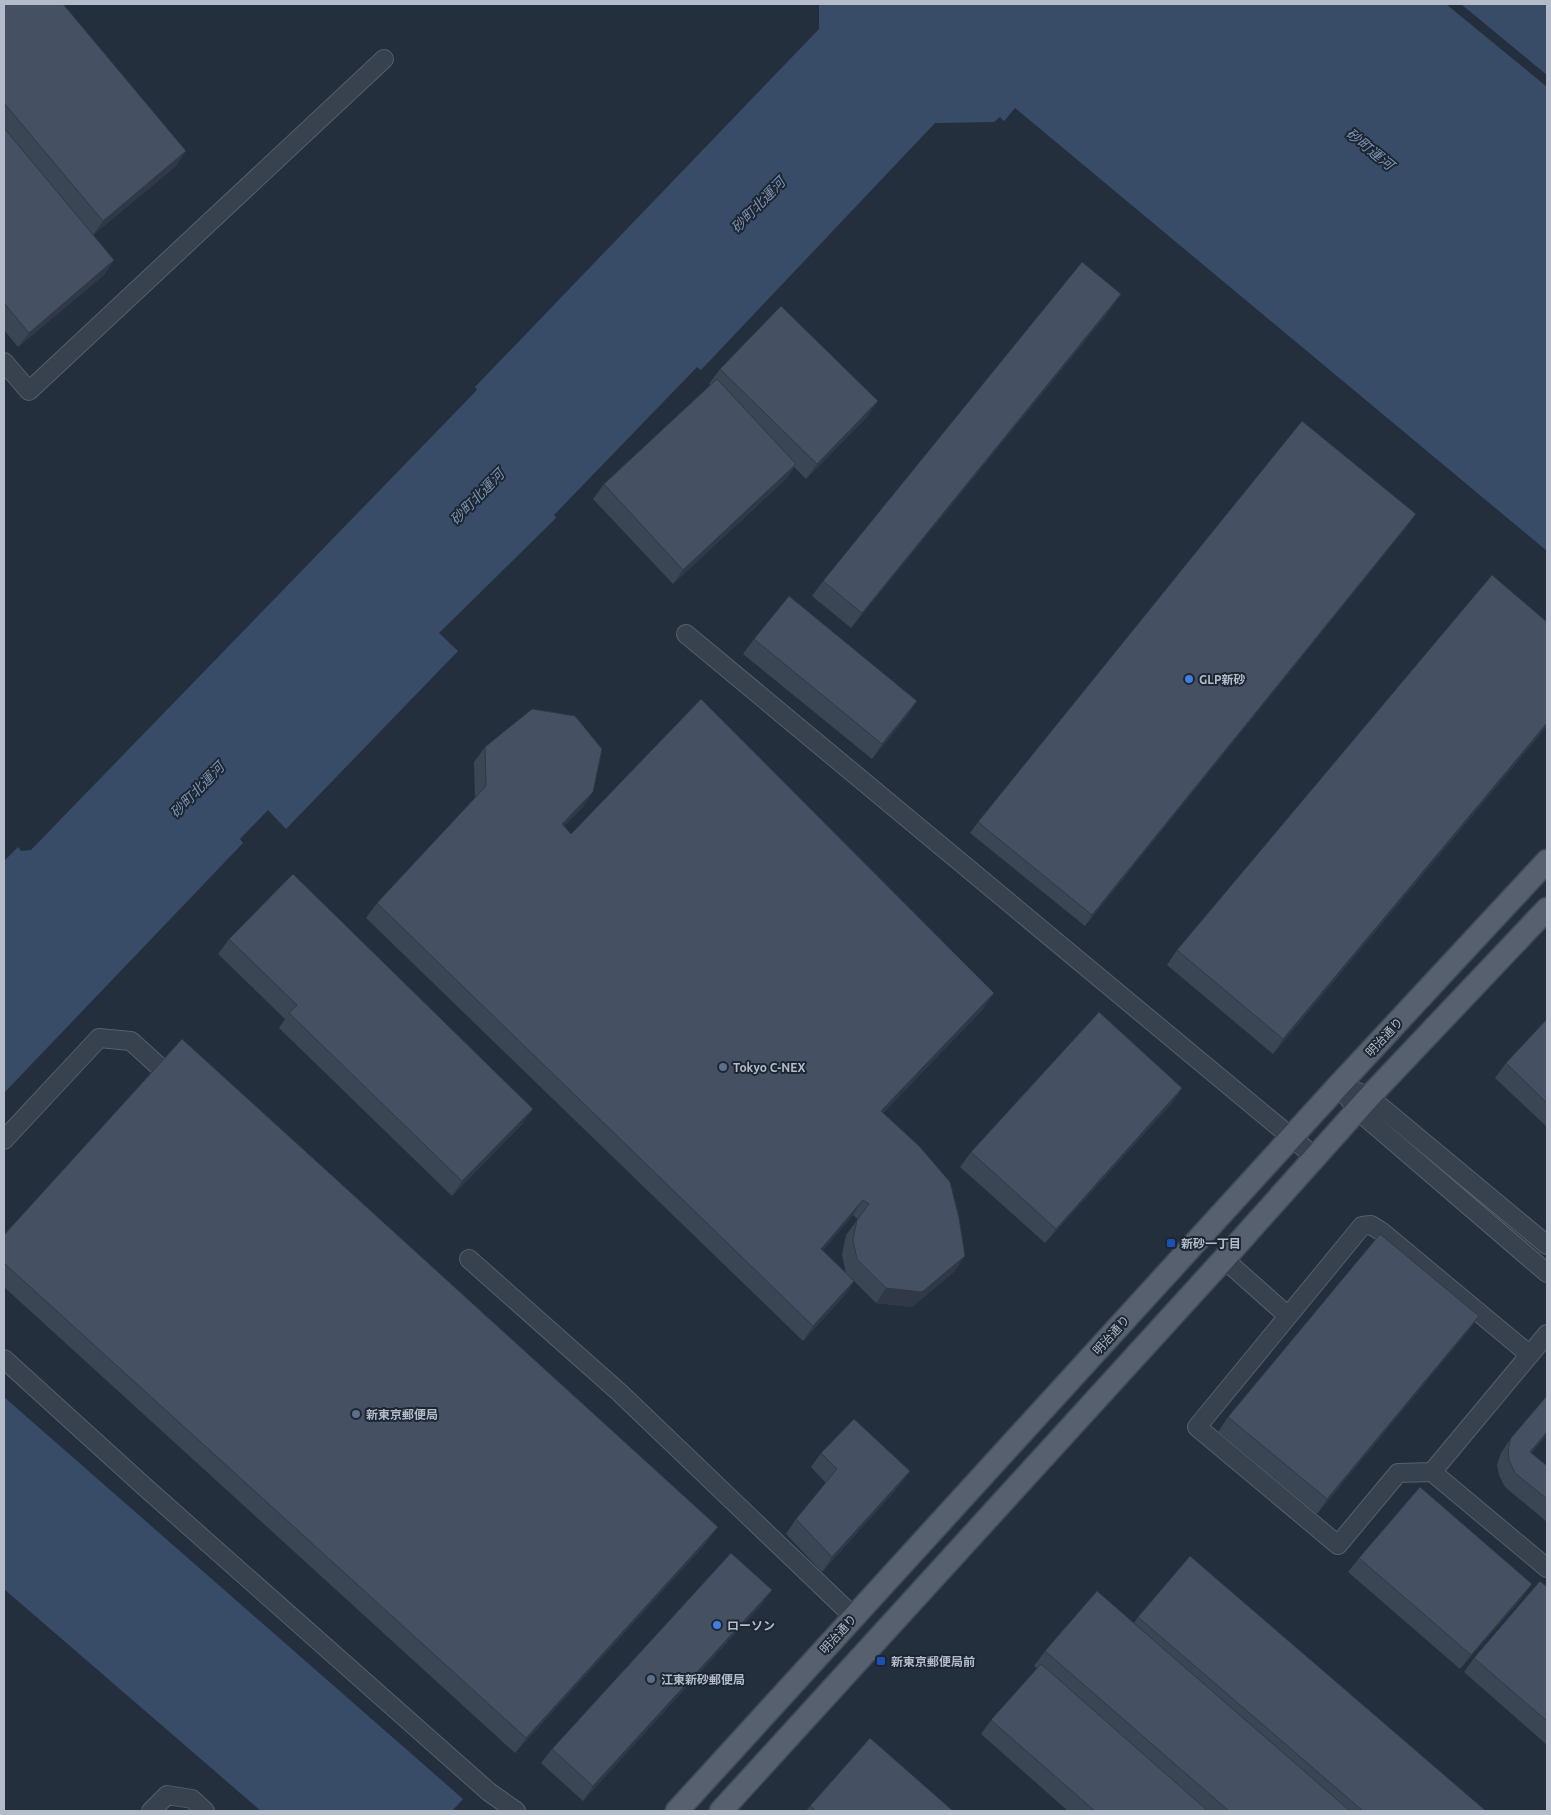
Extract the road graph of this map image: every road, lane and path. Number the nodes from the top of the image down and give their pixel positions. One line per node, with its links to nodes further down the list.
1 (384, 59): 2 (street)
2 (4, 362)
3 (686, 634): 9 (street)
4 (1547, 861): 6 (main road, 明治通り)
5 (1547, 909): 8 (main road)
6 (1339, 1085): 8 (street); 9 (main road, 明治通り)
7 (187, 1092): 10 (street)
8 (1363, 1103): 11 (main road); 12 (street); 15 (street)
9 (1292, 1138): 11 (street); 22 (main road, 明治通り)
10 (4, 1140)
11 (1315, 1157): 14 (main road)
12 (1547, 1245)
13 (470, 1259): 22 (street)
14 (1224, 1259): 16 (street); 23 (main road)
15 (1547, 1272)
16 (1288, 1316): 18 (street); 20 (street)
17 (1547, 1334): 18 (street)
18 (1530, 1355): 20 (street)
19 (4, 1359): 26 (street)
20 (1432, 1472): 21 (street)
21 (1547, 1568)
22 (854, 1617): 27 (main road, 明治通り)
23 (725, 1810)
24 (151, 1811): 25 (street)
25 (205, 1811)
26 (516, 1811)
27 (676, 1811)

